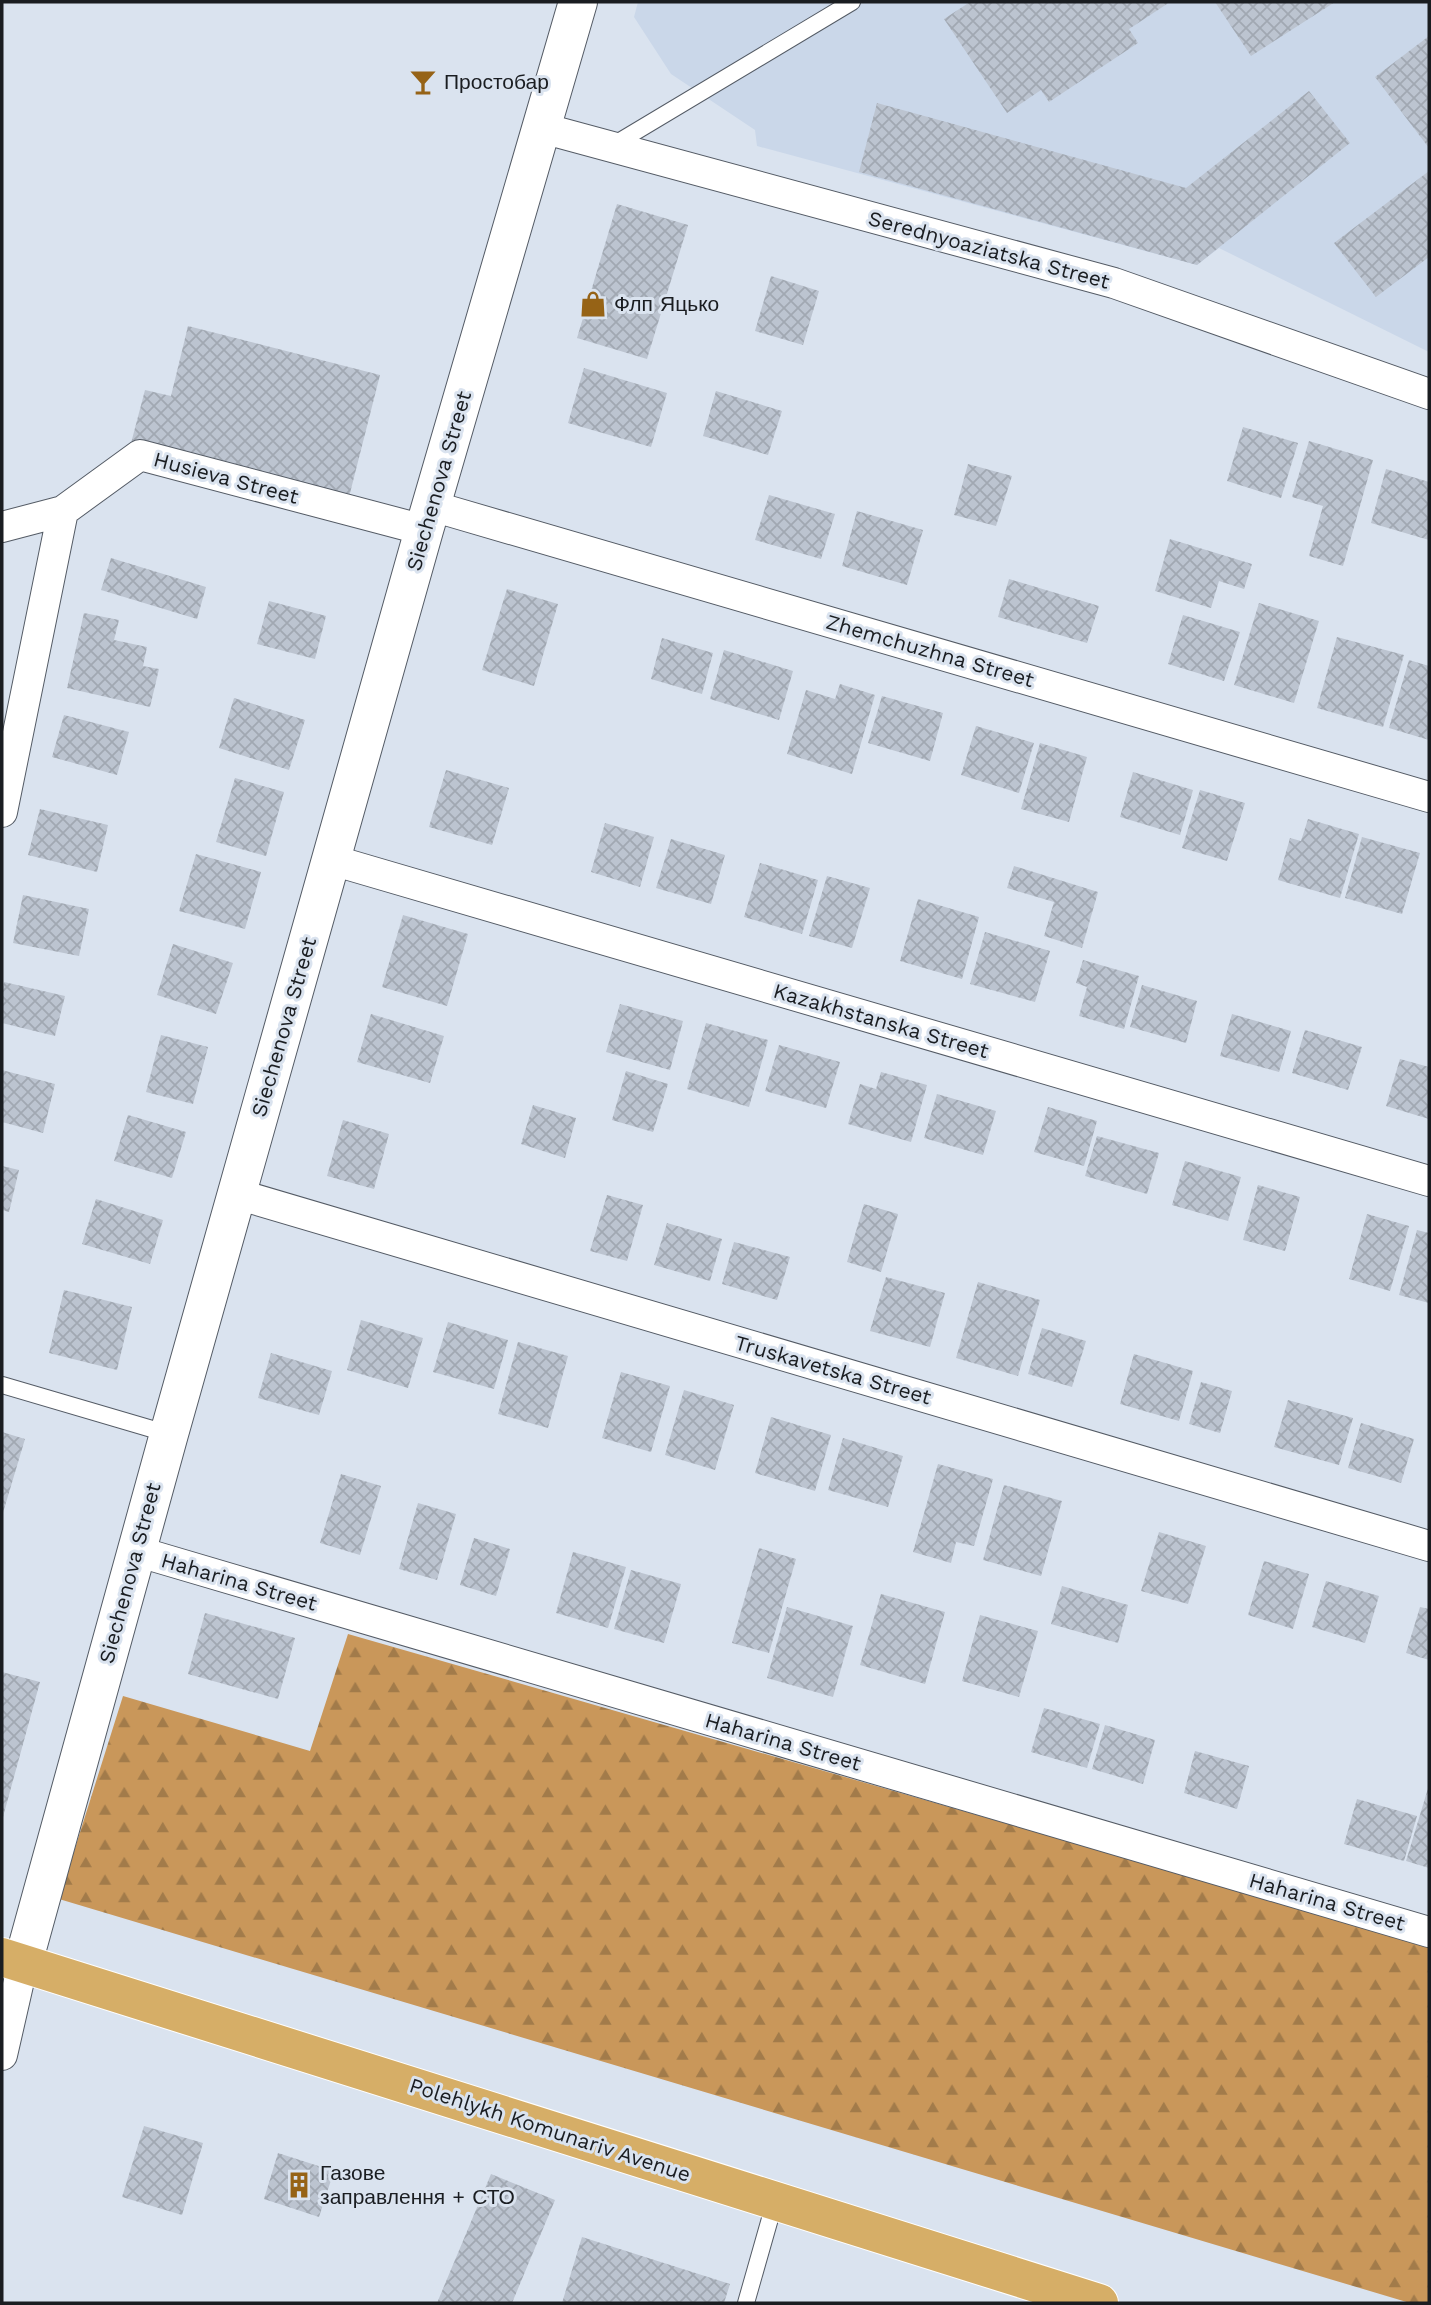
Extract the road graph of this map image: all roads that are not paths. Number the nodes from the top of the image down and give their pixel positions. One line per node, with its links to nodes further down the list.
1 (578, 2): 3 (street, Siechenova Street)
2 (852, 2): 4 (lane)
3 (542, 128): 4 (street, Serednyoaziatska Street); 7 (street, Siechenova Street)
4 (608, 148): 5 (street, Serednyoaziatska Street)
5 (1429, 394)
6 (63, 511): 7 (street, Husieva Street); 8 (street, Husieva Street); 10 (street)
7 (428, 518): 9 (street, Zhemchuzhna Street); 11 (street, Siechenova Street)
8 (2, 527)
9 (1429, 797)
10 (2, 812)
11 (332, 860): 12 (street, Kazakhstanska Street); 13 (street, Siechenova Street)
12 (1429, 1181)
13 (236, 1194): 15 (street, Siechenova Street); 16 (street, Truskavetska Street)
14 (2, 1385): 15 (lane)
15 (169, 1434): 17 (street, Siechenova Street)
16 (1429, 1546)
17 (136, 1551): 18 (street, Haharina Street); 19 (street, Siechenova Street)
18 (1429, 1932)
19 (12, 1960): 20 (street, Siechenova Street); 21 (main road, Polehlykh Komunariv Avenue)
20 (2, 2055)
21 (775, 2201): 22 (main road, Polehlykh Komunariv Avenue); 23 (lane)
22 (1052, 2296): 24 (main road, Polehlykh Komunariv Avenue)
23 (746, 2303)
24 (1099, 2303)

